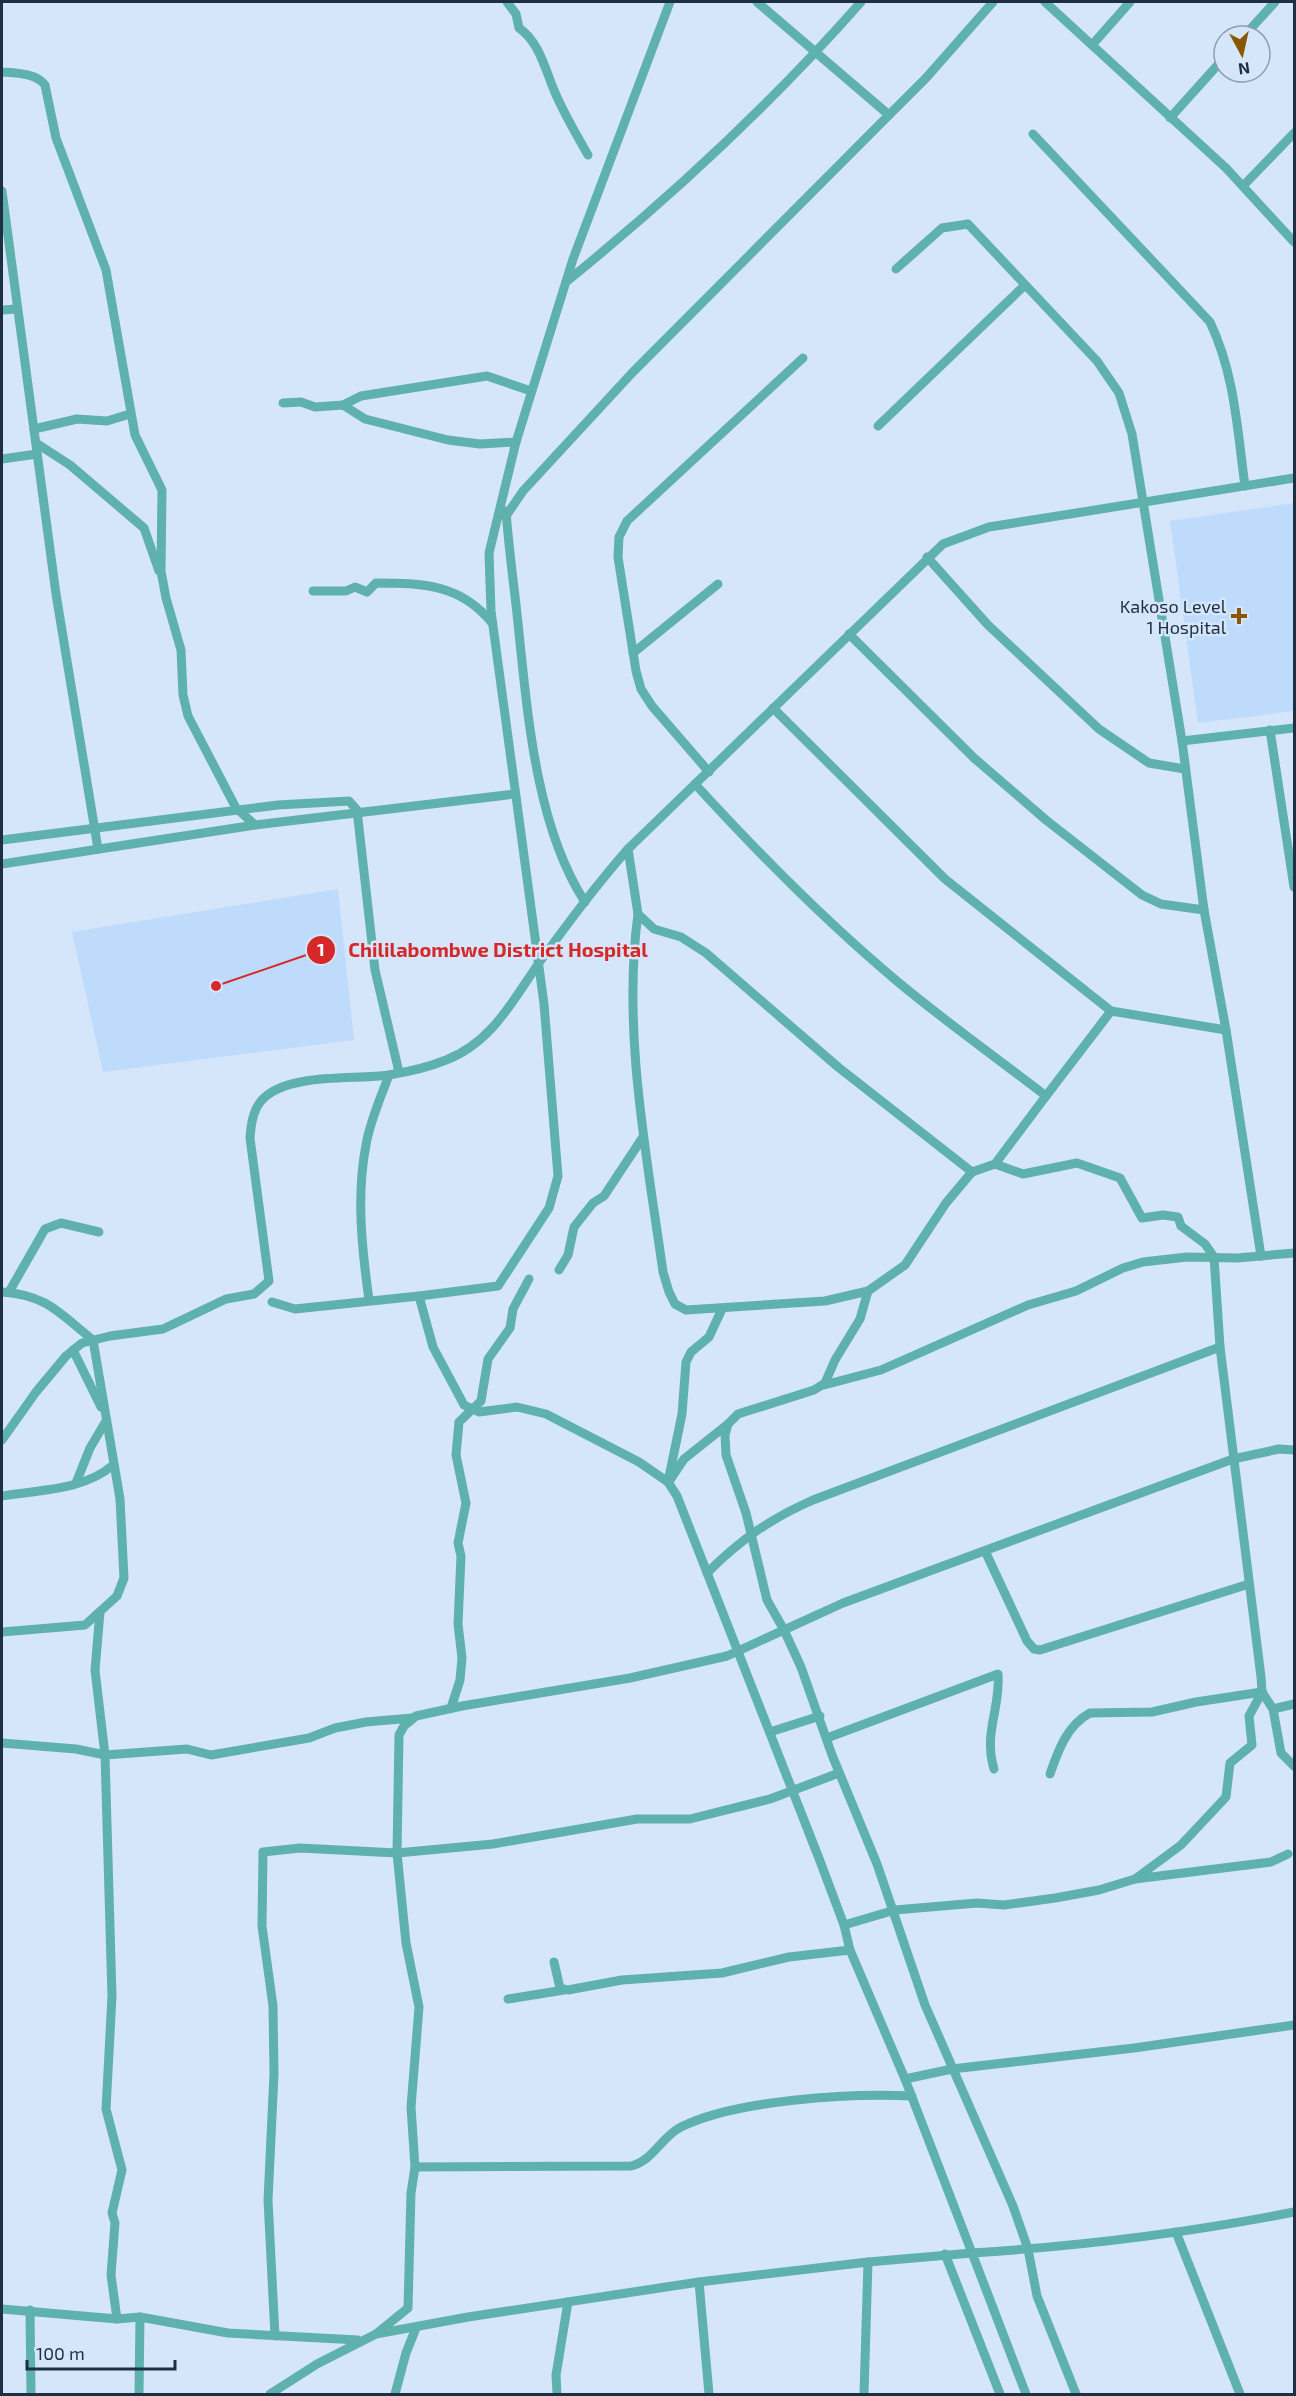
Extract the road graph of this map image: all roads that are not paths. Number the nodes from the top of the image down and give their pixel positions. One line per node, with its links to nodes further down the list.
1 (507, 2): 18 (street)
2 (670, 2): 23 (street)
3 (757, 2): 11 (street)
4 (861, 2): 11 (street)
5 (993, 2): 14 (street)
6 (1045, 2): 10 (street)
7 (1130, 2): 10 (street)
8 (1275, 2): 9 (street)
9 (1255, 24)
10 (1092, 45): 15 (street)
11 (816, 51): 14 (street); 23 (street)
12 (1212, 71): 15 (street)
13 (2, 72): 31 (street)
14 (889, 115): 42 (street)
15 (1170, 118): 19 (street)
16 (1294, 133): 19 (street)
17 (1033, 134): 39 (street)
18 (588, 155)
19 (1244, 185): 21 (street)
20 (2, 191): 25 (street)
21 (1294, 242)
22 (896, 269): 24 (street)
23 (566, 282): 28 (street)
24 (1025, 285): 32 (street); 41 (street)
25 (17, 309): 26 (street); 33 (street)
26 (2, 310)
27 (804, 358): 49 (street)
28 (531, 392): 30 (street); 35 (street)
29 (283, 403): 30 (street)
30 (343, 405): 35 (street)
31 (130, 414): 33 (street); 45 (street)
32 (878, 426)
33 (34, 429): 34 (street)
34 (36, 442): 36 (street); 45 (street)
35 (516, 442): 40 (street)
36 (37, 454): 37 (street); 61 (street)
37 (2, 459)
38 (1294, 478): 39 (street)
39 (1245, 486): 41 (street)
40 (504, 490): 42 (street); 47 (street)
41 (1144, 502): 43 (street); 53 (street)
42 (506, 516): 67 (street)
43 (927, 557): 48 (street); 54 (street)
44 (718, 584): 49 (street)
45 (164, 587): 58 (street)
46 (312, 591): 47 (street)
47 (492, 623): 57 (street)
48 (849, 634): 50 (street); 68 (street)
49 (633, 653): 55 (street)
50 (773, 708): 55 (street); 71 (street)
51 (1294, 728): 52 (street)
52 (1270, 730): 53 (street); 66 (street)
53 (1182, 741): 54 (street)
54 (1185, 770): 68 (street)
55 (709, 772): 56 (street)
56 (695, 784): 64 (street); 74 (street)
57 (515, 794): 59 (street); 70 (street)
58 (237, 810): 59 (street); 60 (street); 61 (street)
59 (358, 813): 60 (street); 73 (street)
60 (255, 825): 63 (street)
61 (94, 829): 62 (street); 63 (street)
62 (2, 840)
63 (98, 849): 65 (street)
64 (628, 849): 67 (street); 69 (street)
65 (2, 864)
66 (1294, 887)
67 (585, 902): 70 (street)
68 (1204, 910): 72 (street)
69 (638, 914): 75 (street); 77 (street)
70 (538, 965): 73 (street); 86 (street)
71 (1111, 1011): 72 (street); 74 (street)
72 (1226, 1030): 80 (street)
73 (394, 1074): 87 (street); 90 (street)
74 (1046, 1096): 76 (street)
75 (644, 1137): 82 (street); 89 (street)
76 (995, 1164): 77 (street); 81 (street)
77 (972, 1172): 84 (street)
78 (99, 1232): 85 (street)
79 (1294, 1253): 80 (street)
80 (1261, 1256): 81 (street)
81 (1214, 1257): 91 (street); 93 (street)
82 (559, 1270)
83 (529, 1279): 94 (street)
84 (868, 1291): 89 (street); 93 (street)
85 (5, 1292): 90 (street)
86 (419, 1296): 87 (street); 94 (street)
87 (369, 1300): 88 (street)
88 (272, 1302)
89 (722, 1309): 101 (street)
90 (93, 1340): 92 (street); 95 (street)
91 (1220, 1347): 99 (street); 104 (street)
92 (73, 1350): 95 (street); 97 (street)
93 (821, 1386): 96 (street)
94 (471, 1409): 101 (street); 114 (street)
95 (106, 1418): 100 (street); 102 (street)
96 (728, 1424): 101 (street); 104 (street)
97 (2, 1440)
98 (1294, 1450): 99 (street)
99 (1233, 1459): 105 (street); 107 (street)
100 (113, 1465): 102 (street); 108 (street)
101 (668, 1482): 106 (street)
102 (76, 1483): 103 (street)
103 (2, 1496)
104 (750, 1533): 106 (street); 109 (street)
105 (986, 1553): 107 (street); 109 (street)
106 (707, 1573): 111 (street)
107 (1249, 1584): 112 (street)
108 (100, 1612): 110 (street); 121 (street)
109 (784, 1630): 111 (street); 116 (street)
110 (2, 1632)
111 (740, 1650): 114 (street); 118 (street)
112 (1262, 1692): 115 (street); 125 (street); 129 (street)
113 (1294, 1704): 115 (street)
114 (451, 1708): 117 (street)
115 (1273, 1709): 122 (street)
116 (820, 1716): 118 (street); 119 (street)
117 (414, 1718): 121 (street); 127 (street)
118 (770, 1732): 126 (street)
119 (827, 1738): 123 (street); 124 (street)
120 (3, 1745): 121 (street)
121 (105, 1755): 152 (street)
122 (1294, 1766)
123 (994, 1769)
124 (839, 1773): 126 (street); 130 (street)
125 (1050, 1774)
126 (792, 1792): 127 (street); 131 (street)
127 (397, 1853): 140 (street); 155 (street)
128 (1292, 1853): 129 (street)
129 (1135, 1879): 130 (street)
130 (895, 1911): 131 (street); 137 (street)
131 (844, 1924): 132 (street)
132 (850, 1950): 134 (street); 138 (street)
133 (554, 1962): 134 (street)
134 (564, 1990): 135 (street)
135 (508, 1999)
136 (1294, 2025): 137 (street)
137 (951, 2069): 138 (street); 143 (street)
138 (905, 2079): 139 (street)
139 (912, 2096): 140 (street); 144 (street)
140 (415, 2167): 154 (street)
141 (1294, 2212): 142 (street)
142 (1176, 2232): 143 (street); 167 (street)
143 (1028, 2249): 144 (street); 166 (street)
144 (972, 2253): 145 (street); 165 (street)
145 (945, 2254): 146 (street); 164 (street)
146 (868, 2262): 147 (street); 163 (street)
147 (699, 2282): 148 (street); 162 (street)
148 (568, 2302): 153 (street); 161 (street)
149 (2, 2309): 150 (street)
150 (30, 2310): 152 (street); 158 (street)
151 (140, 2317): 152 (street); 155 (street); 159 (street)
152 (117, 2319)
153 (416, 2328): 154 (street); 160 (street)
154 (376, 2334): 156 (street)
155 (275, 2336): 156 (street)
156 (360, 2341): 157 (street)
157 (274, 2393)
158 (31, 2394)
159 (139, 2394)
160 (395, 2394)
161 (557, 2394)
162 (709, 2394)
163 (864, 2394)
164 (1000, 2394)
165 (1026, 2394)
166 (1076, 2394)
167 (1240, 2394)

